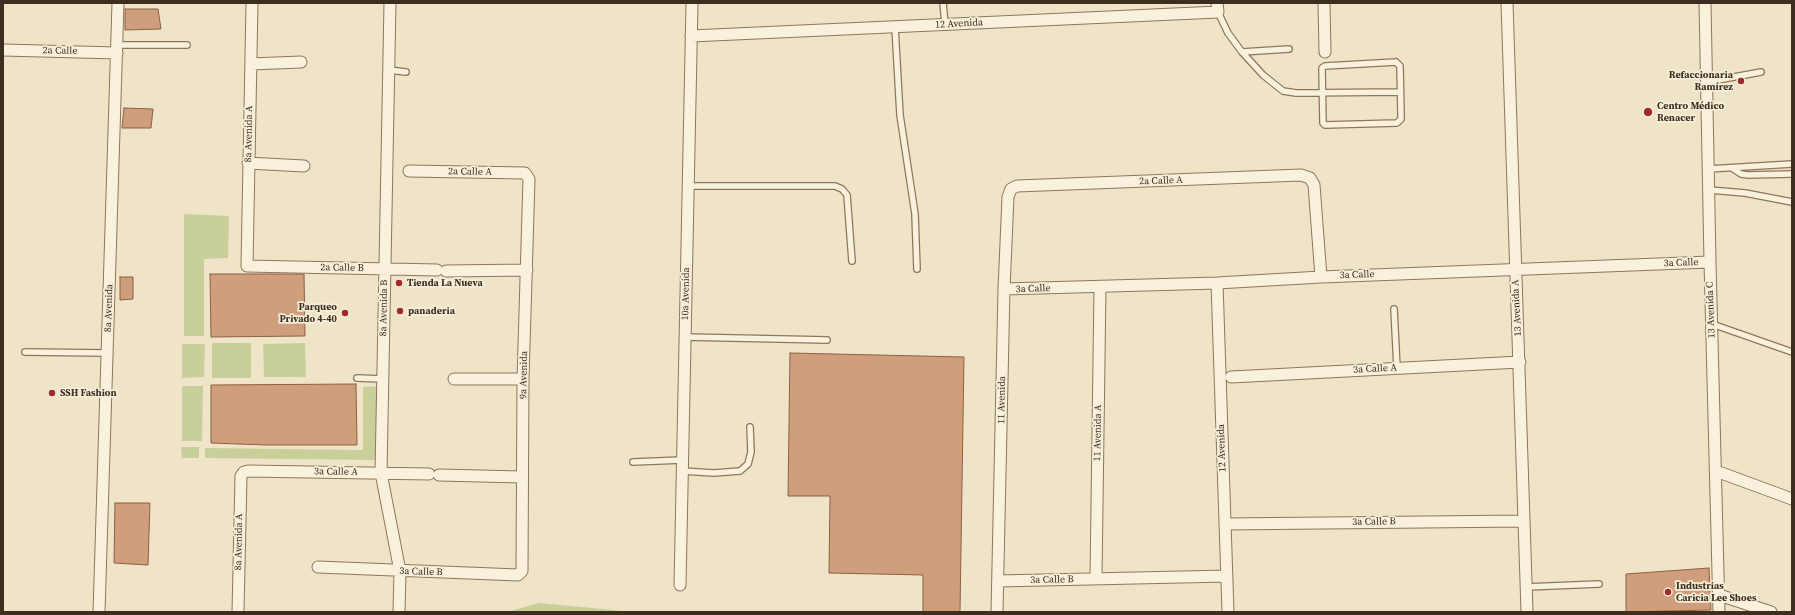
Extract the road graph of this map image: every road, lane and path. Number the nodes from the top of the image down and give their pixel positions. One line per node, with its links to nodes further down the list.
1 (118, 3): 14 (street, 8a Avenida)
2 (252, 3): 20 (street, 8a Avenida A)
3 (390, 3): 21 (street, 8a Avenida B)
4 (692, 3): 12 (street, 10a Avenida)
5 (943, 3): 10 (lane)
6 (1324, 3): 18 (street)
7 (1507, 3): 44 (street, 13 Avenida A)
8 (1705, 6): 24 (street, 13 Avenida C)
9 (1217, 8): 10 (street, 12 Avenida); 17 (lane)
10 (945, 24): 11 (street, 12 Avenida)
11 (895, 27): 12 (street, 12 Avenida); 43 (lane)
12 (692, 36): 35 (street, 10a Avenida)
13 (187, 45): 14 (lane)
14 (117, 49): 16 (street, 2a Calle); 56 (street, 8a Avenida)
15 (1289, 49): 17 (lane)
16 (3, 50)
17 (1242, 52): 26 (lane)
18 (1325, 52)
19 (301, 62): 20 (street)
20 (251, 64): 27 (street, 8a Avenida A)
21 (389, 70): 22 (lane); 42 (street, 8a Avenida B)
22 (406, 72)
23 (1761, 72): 24 (lane)
24 (1707, 82): 32 (street, 13 Avenida C)
25 (1400, 92): 26 (lane); 26 (lane); 26 (lane)
26 (1323, 93)
27 (248, 163): 29 (street); 41 (street, 8a Avenida A)
28 (1792, 164): 30 (lane)
29 (304, 166)
30 (1732, 168): 32 (lane); 33 (lane)
31 (409, 170): 34 (street, 2a Calle A)
32 (1708, 170): 37 (street, 13 Avenida C)
33 (1792, 174)
34 (529, 179): 45 (street, 9a Avenida)
35 (688, 186): 39 (lane); 52 (street, 10a Avenida)
36 (1011, 189): 46 (street, 2a Calle A); 49 (street, 11 Avenida)
37 (1708, 190): 38 (lane); 40 (street, 13 Avenida C)
38 (1792, 202)
39 (852, 261)
40 (1710, 262): 44 (street, 3a Calle); 51 (street, 13 Avenida C)
41 (247, 266): 42 (street, 2a Calle B)
42 (385, 268): 45 (street, 2a Calle B); 61 (street, 8a Avenida B)
43 (917, 269)
44 (1515, 269): 46 (street, 3a Calle); 57 (street, 13 Avenida A)
45 (527, 270): 63 (street, 9a Avenida)
46 (1320, 277): 47 (street, 3a Calle)
47 (1217, 283): 48 (street, 3a Calle); 73 (street, 12 Avenida)
48 (1100, 287): 49 (street, 3a Calle); 78 (street, 11 Avenida A)
49 (1004, 289): 79 (street, 11 Avenida)
50 (1394, 309): 58 (lane)
51 (1712, 324): 55 (lane); 67 (street, 13 Avenida C)
52 (685, 337): 53 (lane); 66 (street, 10a Avenida)
53 (827, 340)
54 (25, 352): 56 (lane)
55 (1792, 352)
56 (107, 353): 84 (street, 8a Avenida)
57 (1520, 362): 58 (street, 3a Calle A); 72 (street, 13 Avenida A)
58 (1397, 368): 59 (street, 3a Calle A)
59 (1231, 377)
60 (357, 378): 61 (lane)
61 (383, 379): 69 (street, 8a Avenida B)
62 (454, 379): 63 (street)
63 (523, 379): 70 (street, 9a Avenida)
64 (750, 427): 66 (lane)
65 (633, 462): 66 (lane)
66 (682, 466): 81 (street, 10a Avenida)
67 (1716, 471): 71 (street); 83 (street, 13 Avenida C)
68 (244, 472): 69 (street, 3a Calle A); 85 (street, 8a Avenida A)
69 (381, 473): 70 (street, 3a Calle A); 75 (street, 8a Avenida B)
70 (522, 477): 76 (street, 9a Avenida)
71 (1792, 499)
72 (1523, 521): 73 (street, 3a Calle B); 82 (street, 13 Avenida A)
73 (1225, 524): 77 (street, 12 Avenida)
74 (318, 567): 75 (street, 3a Calle B)
75 (400, 571): 76 (street, 3a Calle B); 86 (street, 8a Avenida B)
76 (522, 571)
77 (1227, 576): 78 (street, 3a Calle B); 88 (street, 12 Avenida)
78 (1096, 578): 79 (street, 3a Calle B)
79 (998, 581): 87 (street, 11 Avenida)
80 (1599, 584): 82 (lane)
81 (680, 585)
82 (1526, 587): 89 (street, 13 Avenida A)
83 (1719, 595): 90 (street, 13 Avenida C); 91 (street)
84 (99, 612)
85 (238, 612)
86 (399, 612)
87 (997, 612)
88 (1228, 612)
89 (1526, 612)
90 (1719, 612)
91 (1771, 612)

